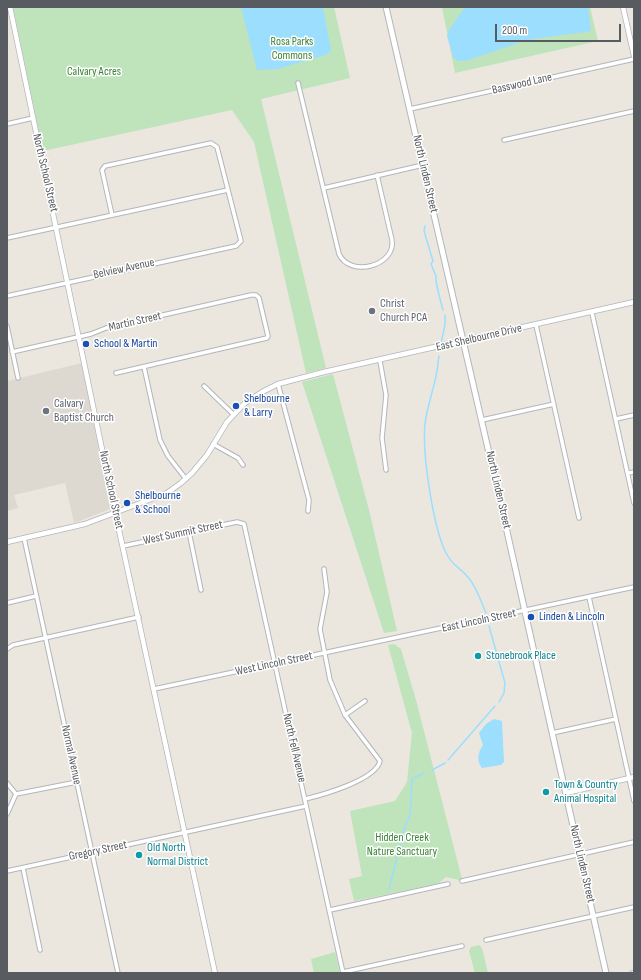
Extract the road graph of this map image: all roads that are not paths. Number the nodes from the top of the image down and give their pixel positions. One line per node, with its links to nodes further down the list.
1 (10, 7): 9 (street, North School Street)
2 (386, 7): 7 (main road, North Linden Street)
3 (625, 7): 4 (street)
4 (634, 56)
5 (634, 59): 7 (street, Basswood Lane)
6 (298, 83): 14 (street)
7 (410, 109): 12 (main road, North Linden Street)
8 (634, 111): 11 (street)
9 (33, 118): 10 (street); 17 (street, North School Street)
10 (7, 124)
11 (504, 140)
12 (423, 165): 13 (street); 26 (main road, North Linden Street)
13 (377, 175): 14 (street); 14 (street)
14 (324, 188)
15 (228, 190): 16 (street); 16 (street); 19 (street, Belview Avenue)
16 (112, 215): 17 (street)
17 (57, 227): 18 (street); 19 (street, North School Street)
18 (7, 238)
19 (68, 281): 20 (street, Belview Avenue); 25 (street, North School Street)
20 (7, 296)
21 (634, 302): 22 (street, East Shelbourne Drive)
22 (592, 312): 23 (street, East Shelbourne Drive); 37 (street)
23 (536, 325): 26 (street, East Shelbourne Drive); 34 (street)
24 (7, 326): 27 (street)
25 (80, 336): 27 (street, Martin Street); 29 (street, Martin Street); 47 (street, North School Street)
26 (464, 341): 28 (street, East Shelbourne Drive); 38 (main road, North Linden Street)
27 (12, 352): 31 (street)
28 (380, 360): 32 (street, East Shelbourne Drive); 41 (street)
29 (144, 367): 30 (street); 44 (street)
30 (116, 373)
31 (18, 378)
32 (278, 384): 35 (street, East Shelbourne Drive); 46 (street)
33 (204, 386): 35 (street)
34 (554, 404): 38 (street); 48 (street)
35 (233, 414): 39 (street, East Shelbourne Drive)
36 (634, 415): 37 (street)
37 (616, 419): 43 (street)
38 (482, 420): 60 (main road, North Linden Street)
39 (213, 444): 40 (street); 44 (street, East Shelbourne Drive)
40 (243, 465)
41 (386, 470)
42 (634, 472): 43 (street)
43 (628, 474): 45 (street)
44 (186, 478): 47 (street, East Shelbourne Drive)
45 (634, 502)
46 (308, 511)
47 (116, 512): 51 (street); 53 (street, North School Street)
48 (579, 518)
49 (242, 523): 50 (street, West Summit Street); 66 (street, North Fell Avenue)
50 (189, 532): 53 (street, West Summit Street); 56 (street)
51 (24, 538): 52 (street); 57 (street, Normal Avenue)
52 (7, 542)
53 (123, 546): 61 (street, North School Street)
54 (324, 569): 65 (street)
55 (634, 587): 58 (street, East Lincoln Street)
56 (201, 590)
57 (36, 596): 59 (street); 62 (street, Normal Avenue)
58 (589, 597): 60 (street, East Lincoln Street); 70 (street)
59 (7, 603)
60 (524, 611): 63 (street, East Lincoln Street); 71 (main road, North Linden Street)
61 (139, 617): 62 (street); 67 (street, North School Street)
62 (46, 638): 64 (street); 73 (street, Normal Avenue)
63 (394, 638): 65 (street, West Lincoln Street)
64 (7, 649)
65 (324, 653): 66 (street, West Lincoln Street); 69 (street)
66 (275, 663): 67 (street, West Lincoln Street); 77 (street, North Fell Avenue)
67 (154, 689): 81 (street, North School Street)
68 (365, 701): 69 (street)
69 (345, 714): 77 (street)
70 (616, 720): 71 (street); 72 (street)
71 (552, 733): 75 (main road, North Linden Street)
72 (632, 778): 75 (street); 78 (street)
73 (77, 782): 76 (street); 83 (street, Normal Avenue)
74 (7, 783): 76 (street)
75 (566, 793): 84 (main road, North Linden Street)
76 (16, 794): 80 (street)
77 (305, 799): 79 (street, North Fell Avenue)
78 (634, 801)
79 (306, 806): 81 (street, Gregory Street); 90 (street, North Fell Avenue)
80 (7, 814)
81 (184, 832): 83 (street, Gregory Street); 96 (street, North School Street)
82 (634, 842): 84 (street)
83 (92, 853): 85 (street, Gregory Street); 95 (street, Normal Avenue)
84 (580, 854): 87 (street); 91 (main road, North Linden Street)
85 (23, 868): 86 (street, Gregory Street); 94 (street)
86 (7, 871)
87 (462, 881)
88 (448, 884): 90 (street)
89 (634, 907): 91 (street)
90 (330, 910): 97 (street, North Fell Avenue)
91 (593, 916): 92 (street); 98 (main road, North Linden Street)
92 (486, 940)
93 (462, 946): 97 (street)
94 (40, 950)
95 (118, 973)
96 (215, 973)
97 (343, 973)
98 (606, 973)

